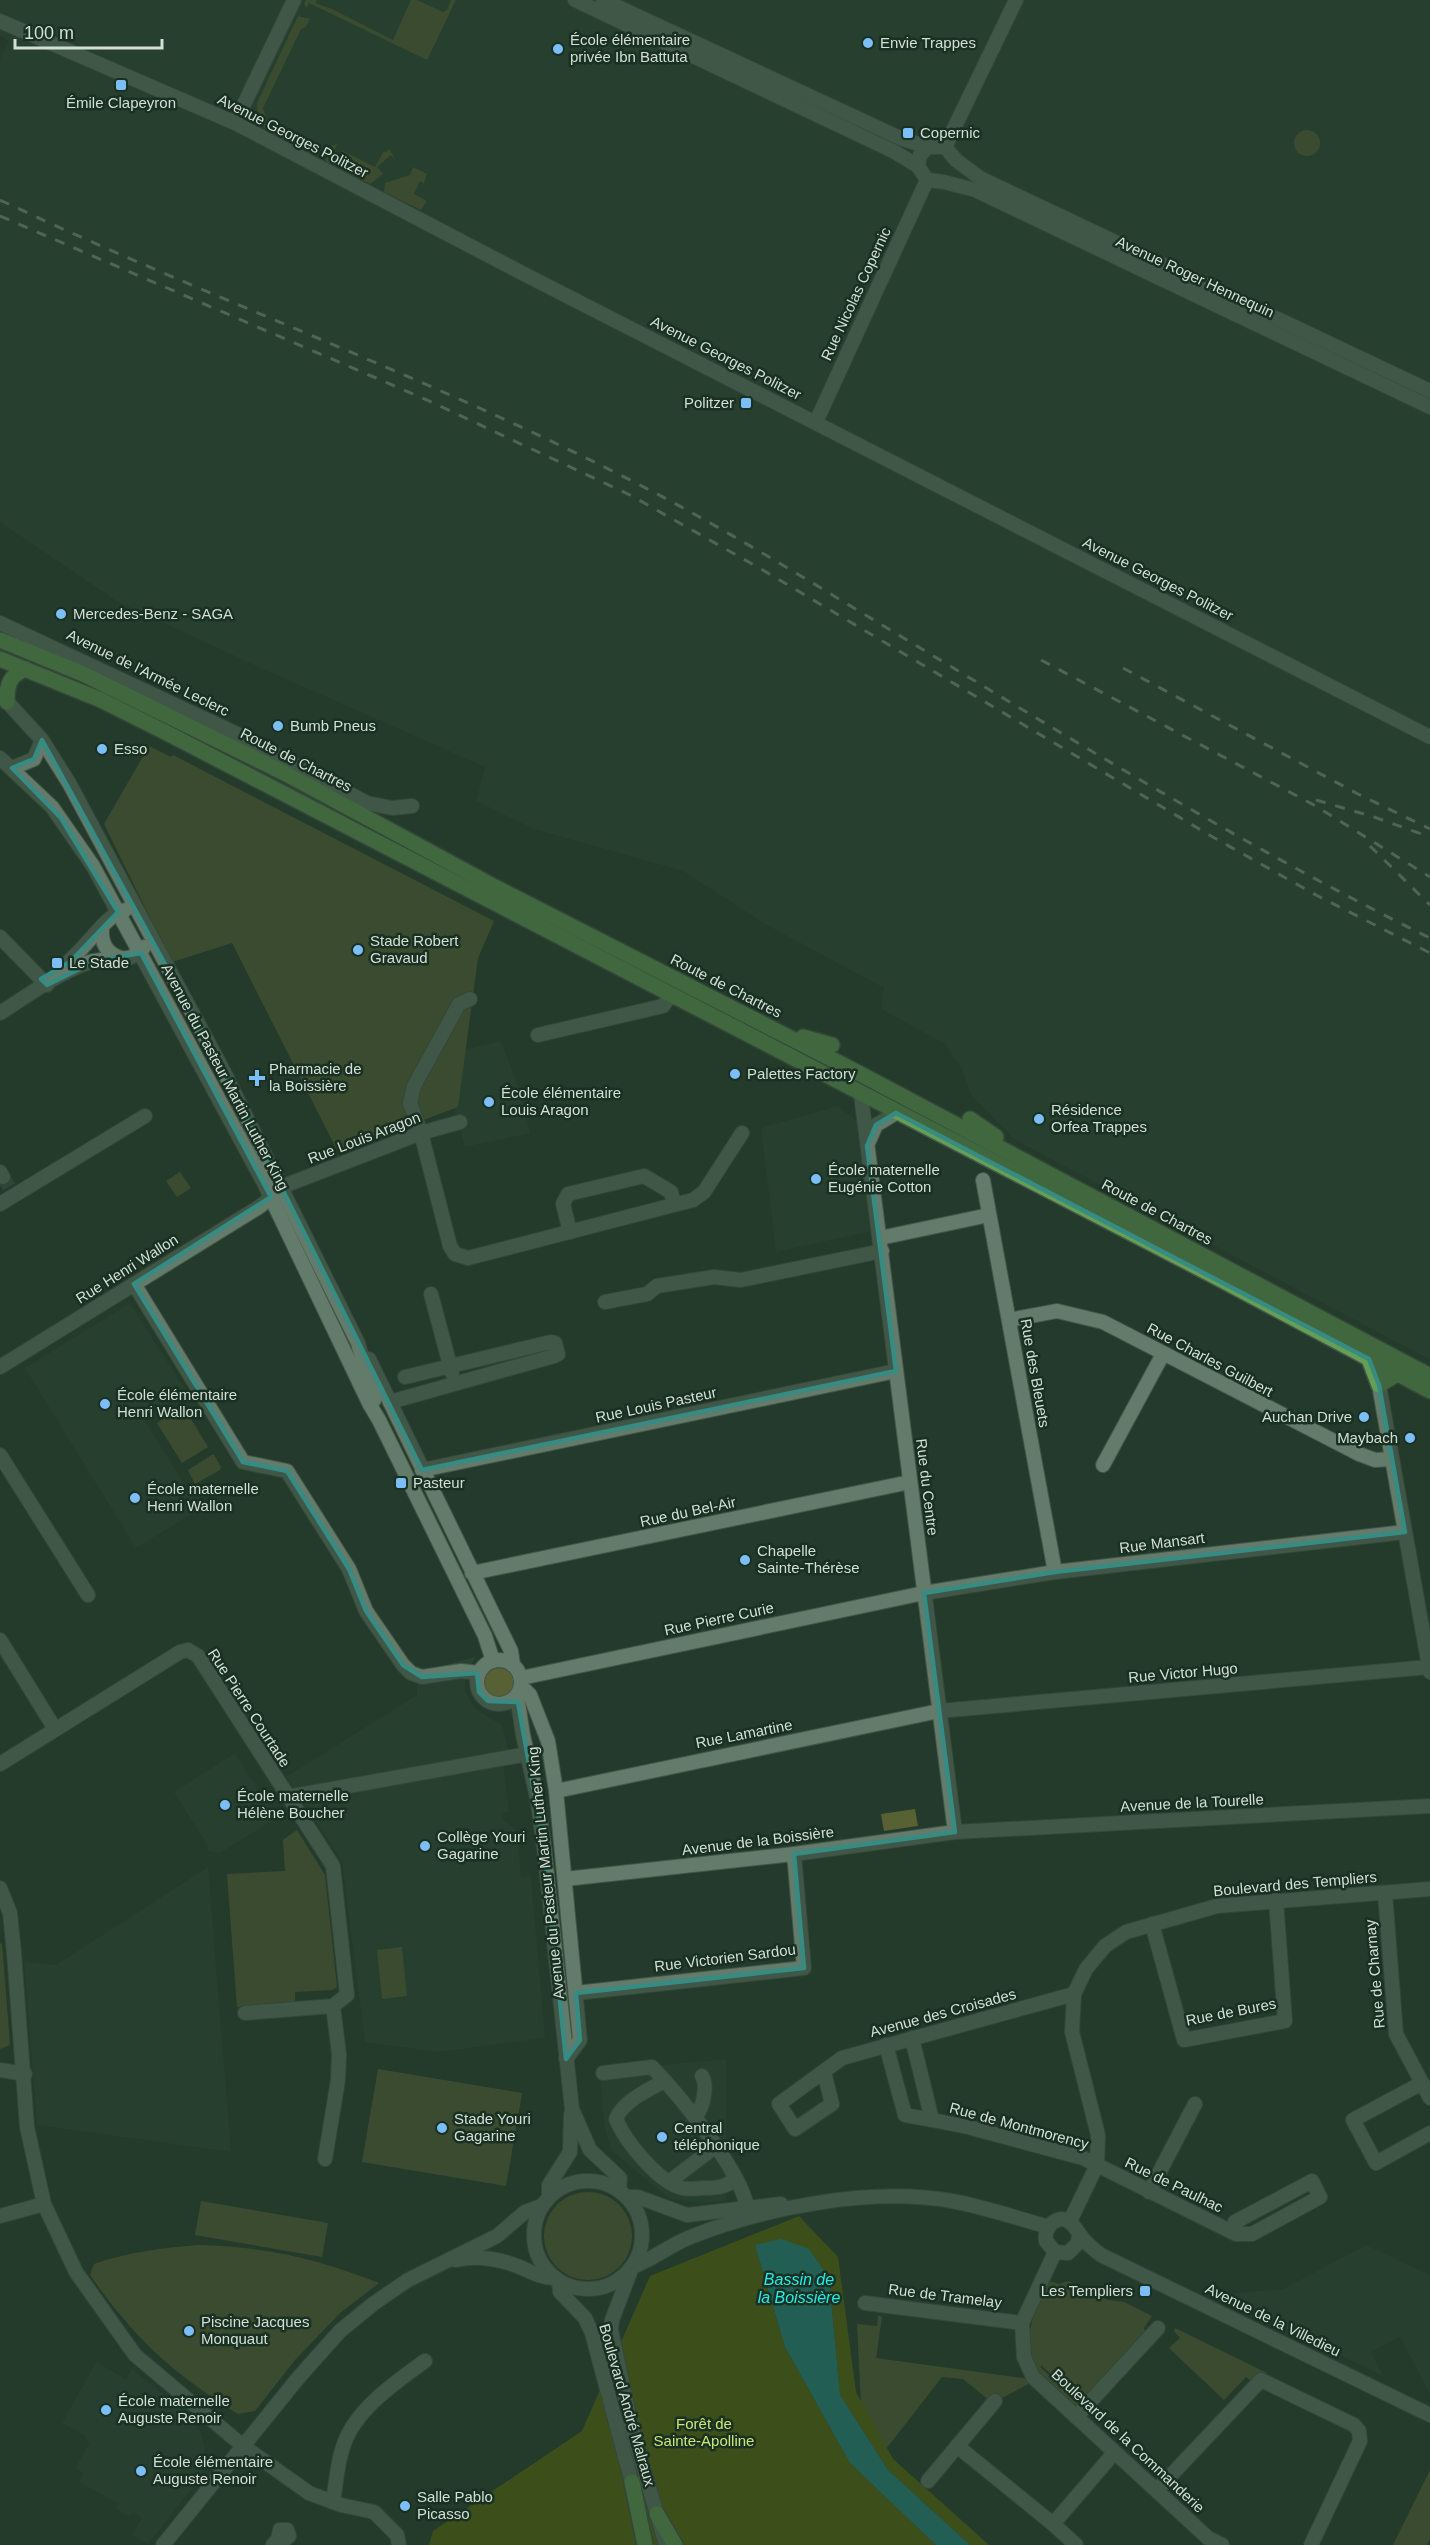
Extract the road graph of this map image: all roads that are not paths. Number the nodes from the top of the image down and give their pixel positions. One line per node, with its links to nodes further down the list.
1 (294, 0): 6 (street)
2 (575, 0): 10 (street)
3 (603, 0): 7 (street)
4 (1016, 0): 8 (street)
5 (0, 21): 6 (street, Avenue Georges Politzer)
6 (235, 123): 15 (street, Avenue Georges Politzer)
7 (928, 147): 8 (street); 10 (street)
8 (945, 147): 9 (street, Avenue Roger Hennequin)
9 (956, 160): 12 (street); 13 (street, Avenue Roger Hennequin)
10 (918, 166): 11 (street)
11 (927, 180): 12 (street, Avenue Roger Hennequin); 15 (street, Rue Nicolas Copernic)
12 (944, 182): 14 (street, Avenue Roger Hennequin)
13 (1430, 391)
14 (1430, 407)
15 (816, 422): 21 (street, Avenue Georges Politzer)
16 (0, 623): 25 (street, Avenue de l'Armée Leclerc)
17 (0, 640): 38 (main road, Route de Chartres)
18 (0, 659): 19 (main road, Route de Chartres)
19 (26, 669): 20 (main road); 34 (main road, Route de Chartres)
20 (3, 698): 22 (street, Avenue du Pasteur Martin Luther King)
21 (1430, 737)
22 (42, 740): 24 (street); 26 (street, Avenue du Pasteur Martin Luther King)
23 (0, 758): 24 (street, Avenue du Pasteur Martin Luther King)
24 (12, 768): 27 (street, Avenue du Pasteur Martin Luther King)
25 (412, 806)
26 (136, 908): 27 (street); 29 (street, Avenue du Pasteur Martin Luther King)
27 (118, 912): 28 (street); 31 (street, Avenue du Pasteur Martin Luther King)
28 (102, 928): 32 (street); 33 (street)
29 (151, 936): 31 (street); 52 (street, Avenue du Pasteur Martin Luther King)
30 (0, 937): 33 (street)
31 (141, 953): 32 (street); 53 (street, Avenue du Pasteur Martin Luther King)
32 (122, 958): 33 (street)
33 (44, 982): 36 (street); 37 (street)
34 (670, 996): 39 (street); 41 (main road, Route de Chartres)
35 (470, 999): 46 (street)
36 (0, 1004)
37 (0, 1014)
38 (759, 1023): 40 (main road); 49 (main road, Route de Chartres)
39 (538, 1035)
40 (832, 1045)
41 (861, 1095): 42 (main road, Route de Chartres); 48 (street, Rue du Centre)
42 (896, 1113): 48 (street); 65 (main road, Route de Chartres)
43 (144, 1116): 51 (street)
44 (970, 1119): 49 (main road)
45 (460, 1122): 46 (street, Rue Louis Aragon)
46 (421, 1133): 52 (street, Rue Louis Aragon); 57 (street)
47 (742, 1133): 55 (street)
48 (867, 1146): 58 (street, Rue du Centre)
49 (1026, 1162): 71 (main road, Route de Chartres)
50 (983, 1180): 56 (street, Rue des Bleuets)
51 (7, 1183): 54 (street)
52 (282, 1188): 53 (street, Rue Louis Aragon); 63 (street, Avenue du Pasteur Martin Luther King)
53 (271, 1197): 59 (street, Rue Henri Wallon); 76 (street, Avenue du Pasteur Martin Luther King)
54 (0, 1204)
55 (674, 1204): 57 (street); 57 (street)
56 (989, 1215): 58 (street); 62 (street, Rue des Bleuets)
57 (570, 1232)
58 (881, 1244): 61 (street); 68 (street, Rue du Centre)
59 (134, 1284): 66 (street, Rue Henri Wallon); 91 (street)
60 (431, 1294): 67 (street)
61 (605, 1302)
62 (1009, 1320): 64 (street, Rue Charles Guilbert); 83 (street, Rue des Bleuets)
63 (358, 1343): 75 (street, Avenue du Pasteur Martin Luther King); 76 (street, Avenue du Pasteur Martin Luther King)
64 (1163, 1354): 78 (street, Rue Charles Guilbert); 79 (street)
65 (1369, 1359): 69 (main road, Route de Chartres); 73 (main road)
66 (0, 1367)
67 (450, 1367): 70 (street); 72 (street); 72 (street)
68 (896, 1371): 80 (street, Rue Louis Pasteur); 81 (street, Rue du Centre)
69 (1397, 1374): 73 (main road); 74 (main road, Route de Chartres)
70 (405, 1377)
71 (1430, 1377)
72 (456, 1384): 75 (street)
73 (1379, 1385): 78 (street)
74 (1430, 1391)
75 (390, 1402): 80 (street, Avenue du Pasteur Martin Luther King)
76 (379, 1420): 88 (street, Avenue du Pasteur Martin Luther King)
77 (0, 1455): 86 (street)
78 (1391, 1459): 82 (street)
79 (1103, 1465)
80 (422, 1470): 84 (street, Avenue du Pasteur Martin Luther King)
81 (910, 1482): 84 (street, Rue du Bel-Air); 85 (street, Rue du Centre)
82 (1404, 1532): 83 (street, Rue Mansart); 90 (street)
83 (1055, 1572): 85 (street, Rue Mansart)
84 (472, 1573): 89 (street, Avenue du Pasteur Martin Luther King)
85 (924, 1593): 92 (street, Rue Pierre Curie); 94 (street, Rue du Centre)
86 (88, 1595)
87 (0, 1640): 95 (street)
88 (493, 1661): 89 (street); 91 (street)
89 (513, 1665): 92 (street, Avenue du Pasteur Martin Luther King)
90 (1430, 1670): 94 (street, Rue Victor Hugo)
91 (479, 1673): 93 (street, Avenue du Pasteur Martin Luther King)
92 (520, 1687): 93 (street); 96 (street, Avenue du Pasteur Martin Luther King); 99 (street, Avenue du Pasteur Martin Luther King)
93 (500, 1705): 96 (street, Avenue du Pasteur Martin Luther King)
94 (939, 1711): 99 (street, Rue Lamartine); 102 (street, Rue du Centre)
95 (55, 1729): 98 (street, Rue Pierre Courtade); 100 (street, Rue Pierre Courtade)
96 (523, 1735): 97 (street, Avenue du Pasteur Martin Luther King)
97 (528, 1754): 100 (street); 116 (street, Avenue du Pasteur Martin Luther King)
98 (0, 1764)
99 (556, 1791): 104 (street, Avenue du Pasteur Martin Luther King)
100 (288, 1797): 112 (street, Rue Pierre Courtade)
101 (1430, 1806): 102 (street, Avenue de la Tourelle)
102 (955, 1832): 103 (street, Avenue de la Boissière)
103 (794, 1854): 104 (street, Avenue de la Boissière); 110 (street, Rue Victorien Sardou)
104 (565, 1879): 110 (street, Avenue du Pasteur Martin Luther King)
105 (0, 1888): 120 (street)
106 (1430, 1889): 107 (street, Boulevard des Templiers)
107 (1384, 1893): 108 (street, Boulevard des Templiers); 123 (street, Rue de Charnay)
108 (1276, 1900): 109 (street, Boulevard des Templiers); 109 (street, Rue de Bures)
109 (1152, 1924): 111 (street, Boulevard des Templiers)
110 (576, 1993): 116 (street, Avenue du Pasteur Martin Luther King)
111 (1074, 1994): 114 (street, Avenue des Croisades); 132 (street, Boulevard des Templiers)
112 (333, 2006): 113 (street); 131 (street)
113 (245, 2013)
114 (912, 2038): 115 (street, Avenue des Croisades); 128 (street, Rue de Montmorency)
115 (886, 2045): 118 (street, Avenue des Croisades); 128 (street, Rue de Montmorency)
116 (566, 2059): 126 (street, Avenue du Pasteur Martin Luther King)
117 (0, 2070): 120 (street)
118 (824, 2072)
119 (603, 2073): 122 (street)
120 (25, 2074): 138 (street)
121 (702, 2076): 127 (street)
122 (665, 2081): 127 (street); 134 (street)
123 (1422, 2083): 124 (street, Rue de Charnay); 129 (street)
124 (1430, 2098)
125 (1195, 2104): 135 (street)
126 (572, 2109): 136 (street, Avenue du Pasteur Martin Luther King); 137 (street, Avenue du Pasteur Martin Luther King)
127 (695, 2117): 130 (street)
128 (932, 2120): 132 (street, Rue de Montmorency)
129 (1430, 2133)
130 (715, 2147): 133 (street); 134 (street)
131 (325, 2159)
132 (1097, 2166): 135 (street, Rue de Paulhac); 142 (street, Boulevard des Templiers)
133 (736, 2179): 134 (street); 140 (street)
134 (670, 2181)
135 (1149, 2192): 145 (street, Rue de Paulhac)
136 (623, 2194): 137 (street); 140 (street); 150 (street)
137 (545, 2201): 149 (street); 151 (street)
138 (44, 2204): 141 (street); 159 (street)
139 (798, 2205): 140 (street); 143 (street); 150 (street)
140 (747, 2207)
141 (0, 2216)
142 (1070, 2221): 143 (street); 144 (street)
143 (1047, 2232): 147 (street)
144 (1079, 2234): 146 (street); 148 (street, Avenue de la Villedieu)
145 (1236, 2234): 145 (street, Rue de Paulhac)
146 (1072, 2251): 147 (street); 148 (street, Avenue de la Villedieu)
147 (1055, 2252): 153 (street, Boulevard de la Commanderie)
148 (1101, 2255): 157 (street, Avenue de la Villedieu)
149 (440, 2264): 151 (street); 159 (street)
150 (631, 2269): 151 (street); 166 (street, Boulevard André Malraux)
151 (556, 2280): 163 (street, Boulevard André Malraux)
152 (865, 2303): 153 (street, Rue de Tramelay)
153 (1022, 2322): 158 (street, Boulevard de la Commanderie)
154 (1158, 2328): 158 (street)
155 (426, 2361): 165 (street)
156 (995, 2401): 160 (street)
157 (1430, 2415)
158 (1076, 2417): 161 (street, Boulevard de la Commanderie)
159 (239, 2442): 165 (street); 169 (street)
160 (957, 2446): 162 (street); 167 (street)
161 (1114, 2453): 164 (street, Boulevard de la Commanderie); 167 (street)
162 (928, 2481)
163 (632, 2482): 171 (main road); 172 (street, Boulevard André Malraux)
164 (1157, 2490): 168 (street, Boulevard de la Commanderie); 177 (street)
165 (333, 2502): 170 (street)
166 (657, 2514): 173 (street, Boulevard André Malraux); 174 (main road)
167 (1053, 2524): 175 (street)
168 (1204, 2541): 176 (street, Boulevard de la Commanderie)
169 (163, 2545)
170 (399, 2545)
171 (645, 2545)
172 (650, 2545)
173 (666, 2545)
174 (675, 2545)
175 (1076, 2545)
176 (1222, 2545)
177 (1311, 2545)

